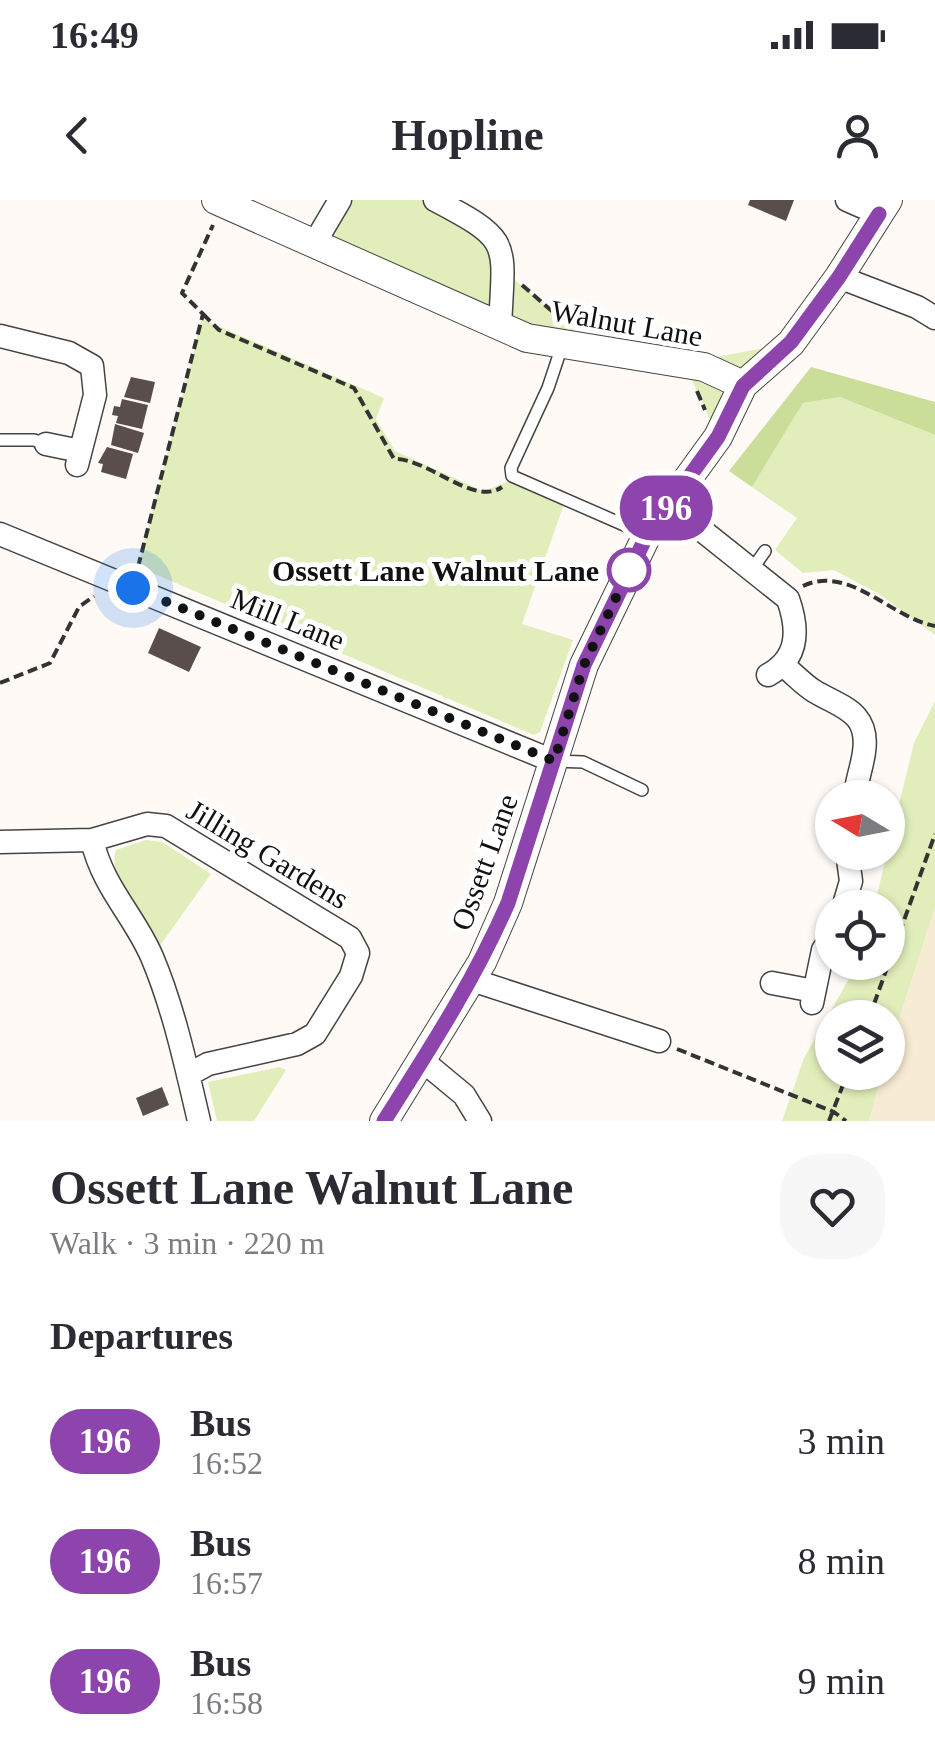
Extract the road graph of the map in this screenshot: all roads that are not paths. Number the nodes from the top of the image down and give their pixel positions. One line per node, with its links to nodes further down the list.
1 (340, 200): 6 (street)
2 (436, 200): 9 (street)
3 (847, 200): 5 (street)
4 (219, 201): 6 (street, Walnut Lane)
5 (884, 207): 7 (street, Ossett Lane)
6 (314, 244): 9 (street, Walnut Lane)
7 (839, 277): 8 (street); 12 (street, Ossett Lane)
8 (935, 318)
9 (500, 326): 11 (street, Walnut Lane)
10 (0, 336): 14 (street)
11 (562, 346): 12 (street, Walnut Lane); 17 (lane)
12 (743, 386): 15 (street, Ossett Lane)
13 (0, 440): 14 (lane)
14 (46, 444)
15 (668, 504): 17 (street, Ossett Lane); 19 (street)
16 (0, 534): 18 (street, Mill Lane)
17 (647, 535): 18 (street, Ossett Lane)
18 (554, 761): 20 (lane); 23 (street, Ossett Lane)
19 (856, 780)
20 (642, 790)
21 (92, 840): 22 (street); 28 (street); 28 (street, Jilling Gardens)
22 (0, 842)
23 (472, 980): 26 (street); 27 (street, Ossett Lane)
24 (817, 980): 25 (street)
25 (772, 984)
26 (659, 1041)
27 (423, 1060): 30 (street, Ossett Lane); 31 (street)
28 (188, 1075): 29 (street)
29 (199, 1121)
30 (384, 1121)
31 (480, 1121)

